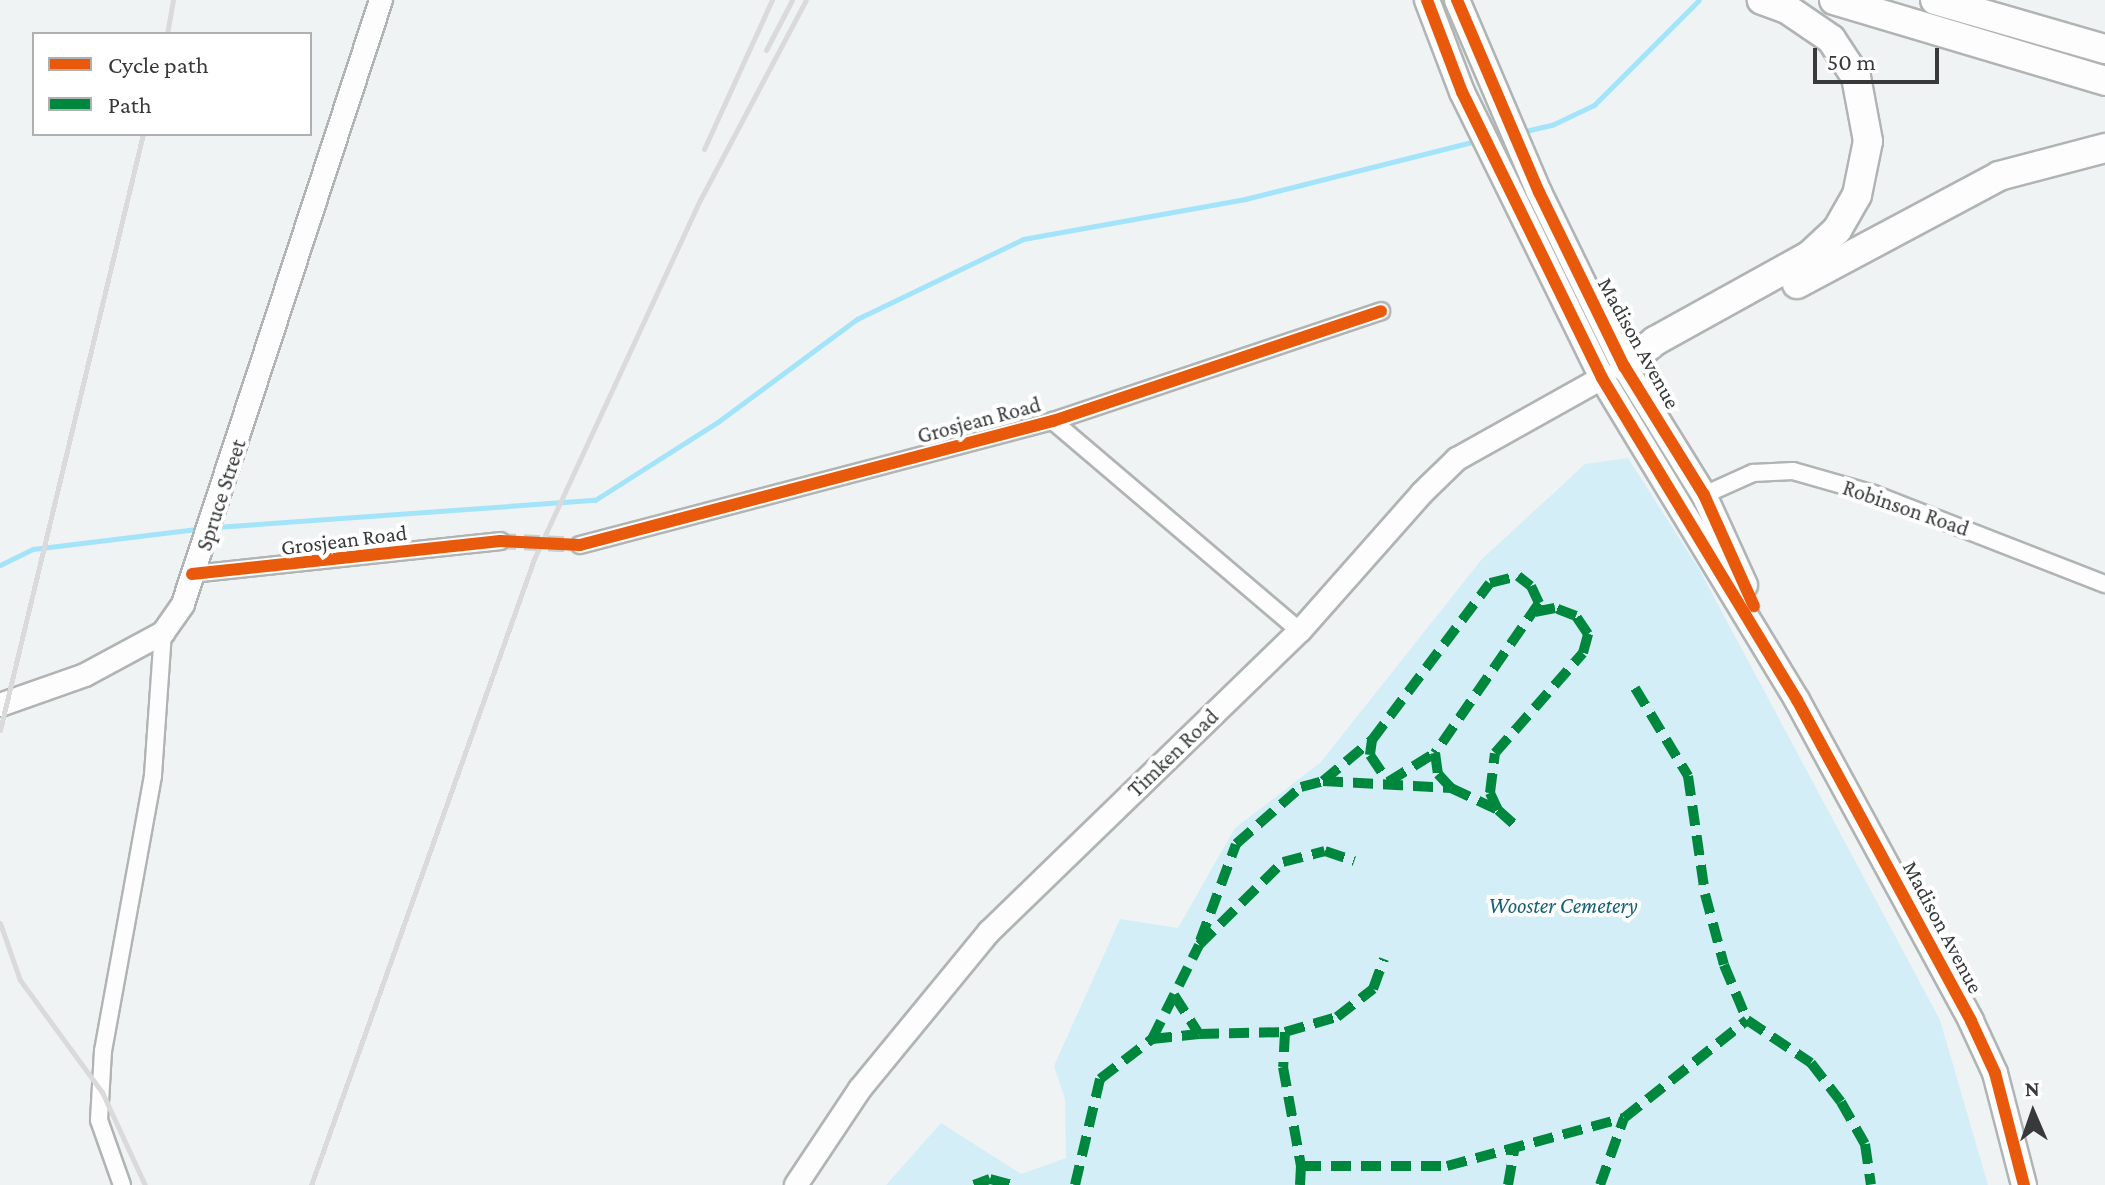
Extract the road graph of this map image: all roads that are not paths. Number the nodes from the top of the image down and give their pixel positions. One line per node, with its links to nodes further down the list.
1 (381, 0): 18 (street, Spruce Street)
2 (1427, 0): 13 (main road, Madison Avenue)
3 (1457, 0): 13 (main road, Madison Avenue)
4 (1834, 0): 10 (highway)
5 (1935, 0): 9 (highway)
6 (1981, 0): 8 (highway)
7 (1775, 5): 13 (highway)
8 (2105, 36)
9 (2105, 49)
10 (2105, 81)
11 (2105, 148): 13 (highway)
12 (1381, 311): 14 (street, Grosjean Road)
13 (1613, 372): 15 (main road, Madison Avenue); 20 (street, Timken Road); 22 (main road, Madison Avenue)
14 (1053, 421): 17 (street, Grosjean Road); 20 (street)
15 (1704, 495): 19 (street, Robinson Road); 22 (main road, Madison Avenue)
16 (500, 541): 18 (street, Grosjean Road)
17 (580, 545)
18 (196, 567): 21 (street, Spruce Street)
19 (2105, 584)
20 (1300, 631): 25 (street, Timken Road)
21 (163, 633): 23 (street); 24 (street, Spruce Street)
22 (1797, 700): 26 (main road, Madison Avenue)
23 (0, 705)
24 (122, 1185)
25 (796, 1185)
26 (2024, 1185)

